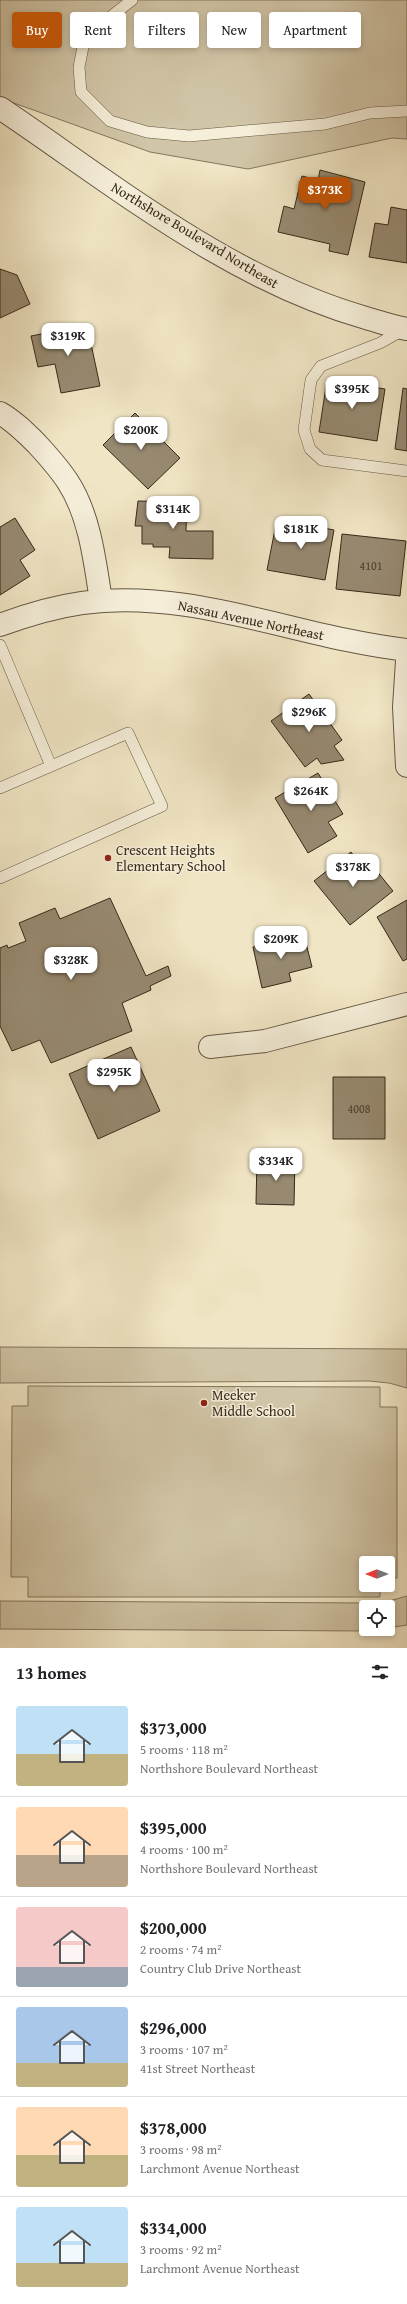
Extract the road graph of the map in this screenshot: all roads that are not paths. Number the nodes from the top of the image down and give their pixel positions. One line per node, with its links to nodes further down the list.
1 (132, 0): 3 (lane)
2 (0, 108): 4 (street, Northshore Boulevard Northeast)
3 (407, 111)
4 (406, 329): 6 (lane)
5 (0, 413): 7 (street)
6 (407, 471)
7 (101, 601): 8 (street, Nassau Avenue Northeast); 10 (street, Nassau Avenue Northeast)
8 (0, 625)
9 (0, 645): 12 (lane)
10 (407, 650)
11 (407, 661): 13 (street)
12 (51, 766): 14 (lane); 15 (lane)
13 (407, 766)
14 (0, 788)
15 (0, 878)
16 (407, 1004): 17 (street)
17 (210, 1047)

